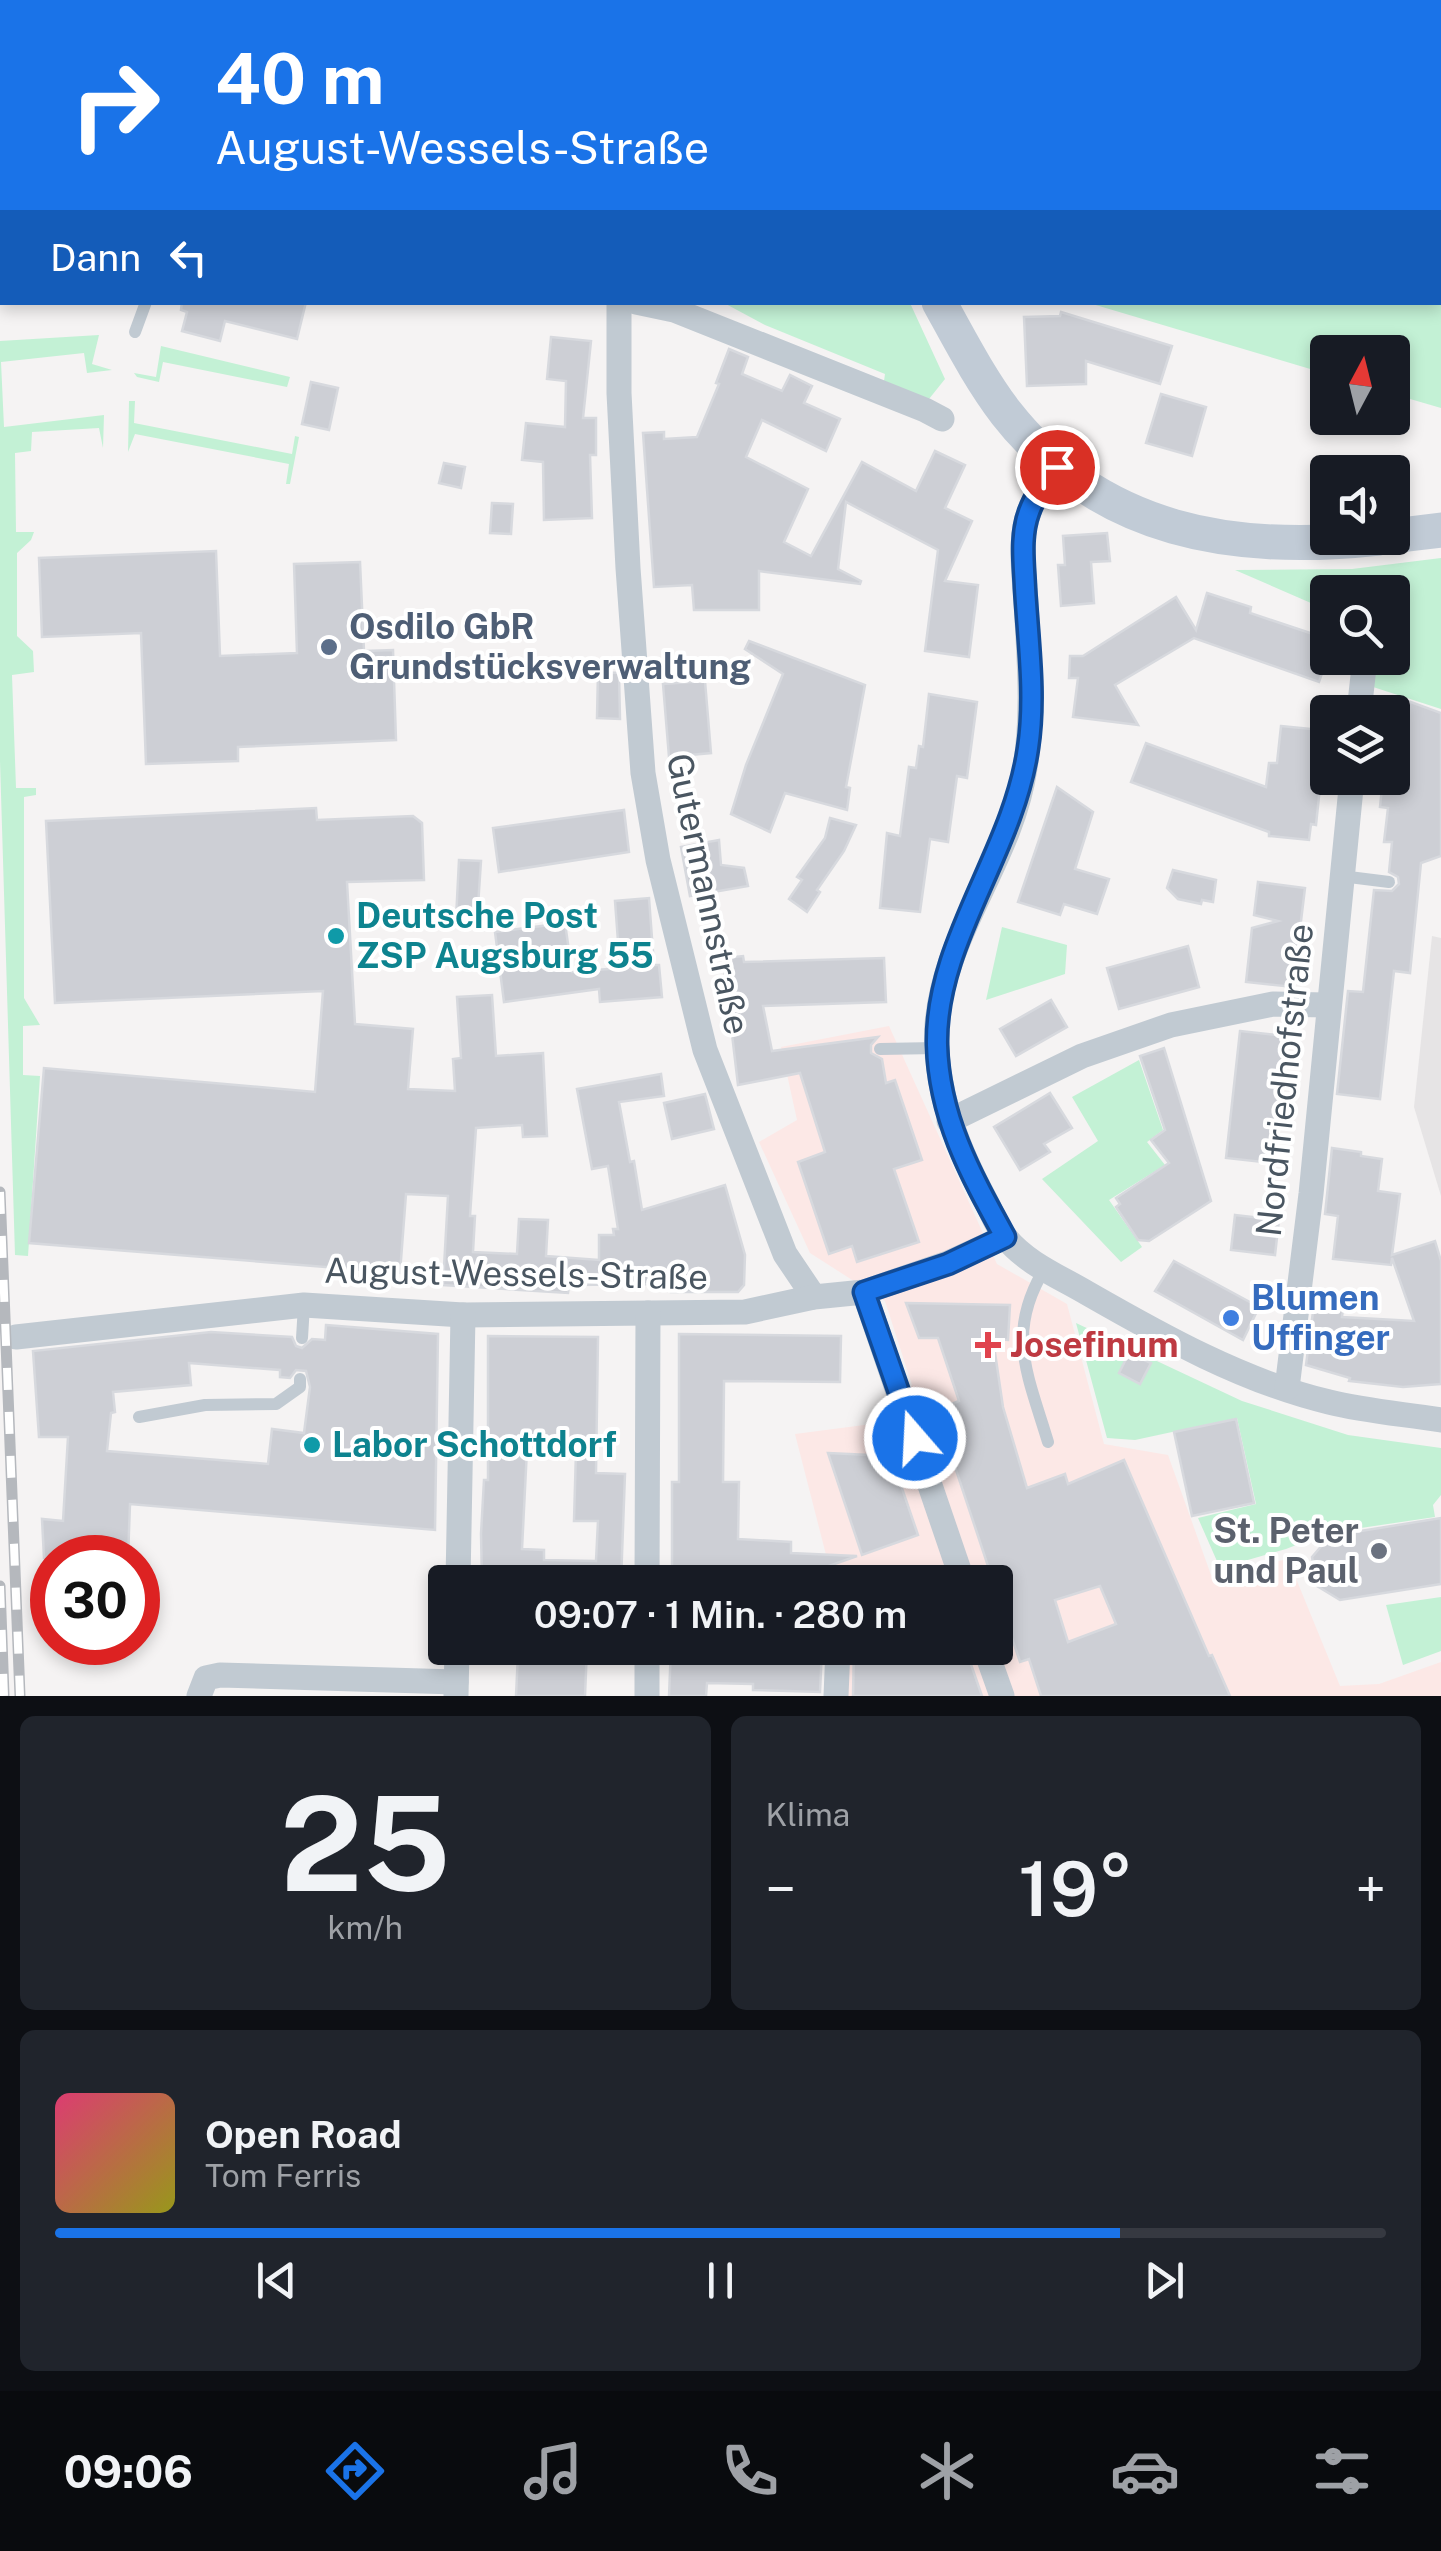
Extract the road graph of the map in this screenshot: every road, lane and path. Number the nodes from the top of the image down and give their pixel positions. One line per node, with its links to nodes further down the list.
1 (145, 305): 5 (lane)
2 (619, 305): 21 (street, Gutermannstraße)
3 (650, 305): 6 (street)
4 (940, 305): 7 (main road)
5 (136, 332)
6 (942, 420)
7 (1057, 467): 10 (main road); 16 (street)
8 (1441, 530): 9 (main road)
9 (1410, 534)
10 (1310, 542)
11 (1350, 795): 12 (street, Nordfriedhofstraße)
12 (1341, 876): 13 (lane); 14 (street, Nordfriedhofstraße)
13 (1389, 882)
14 (1327, 1005): 17 (street); 28 (street, Nordfriedhofstraße)
15 (880, 1048): 16 (lane)
16 (937, 1048): 17 (street)
17 (950, 1121): 18 (street)
18 (1005, 1237): 19 (street); 20 (street, August-Wessels-Straße)
19 (1044, 1268): 28 (street); 31 (lane)
20 (864, 1292): 21 (street, August-Wessels-Straße); 34 (street)
21 (814, 1297): 23 (street, August-Wessels-Straße)
22 (304, 1306): 24 (street, August-Wessels-Straße); 25 (street, August-Wessels-Straße); 26 (lane)
23 (648, 1313): 24 (street, August-Wessels-Straße); 33 (street)
24 (463, 1315): 32 (street)
25 (16, 1337)
26 (302, 1338)
27 (300, 1379): 29 (lane)
28 (1287, 1388): 30 (street)
29 (139, 1417)
30 (1441, 1420)
31 (1048, 1442)
32 (458, 1565)
33 (647, 1565)
34 (956, 1565)
35 (647, 1665): 40 (street)
36 (837, 1665): 41 (street)
37 (991, 1665): 42 (street)
38 (456, 1689): 39 (street)
39 (199, 1696)
40 (647, 1696)
41 (836, 1696)
42 (1002, 1696)

